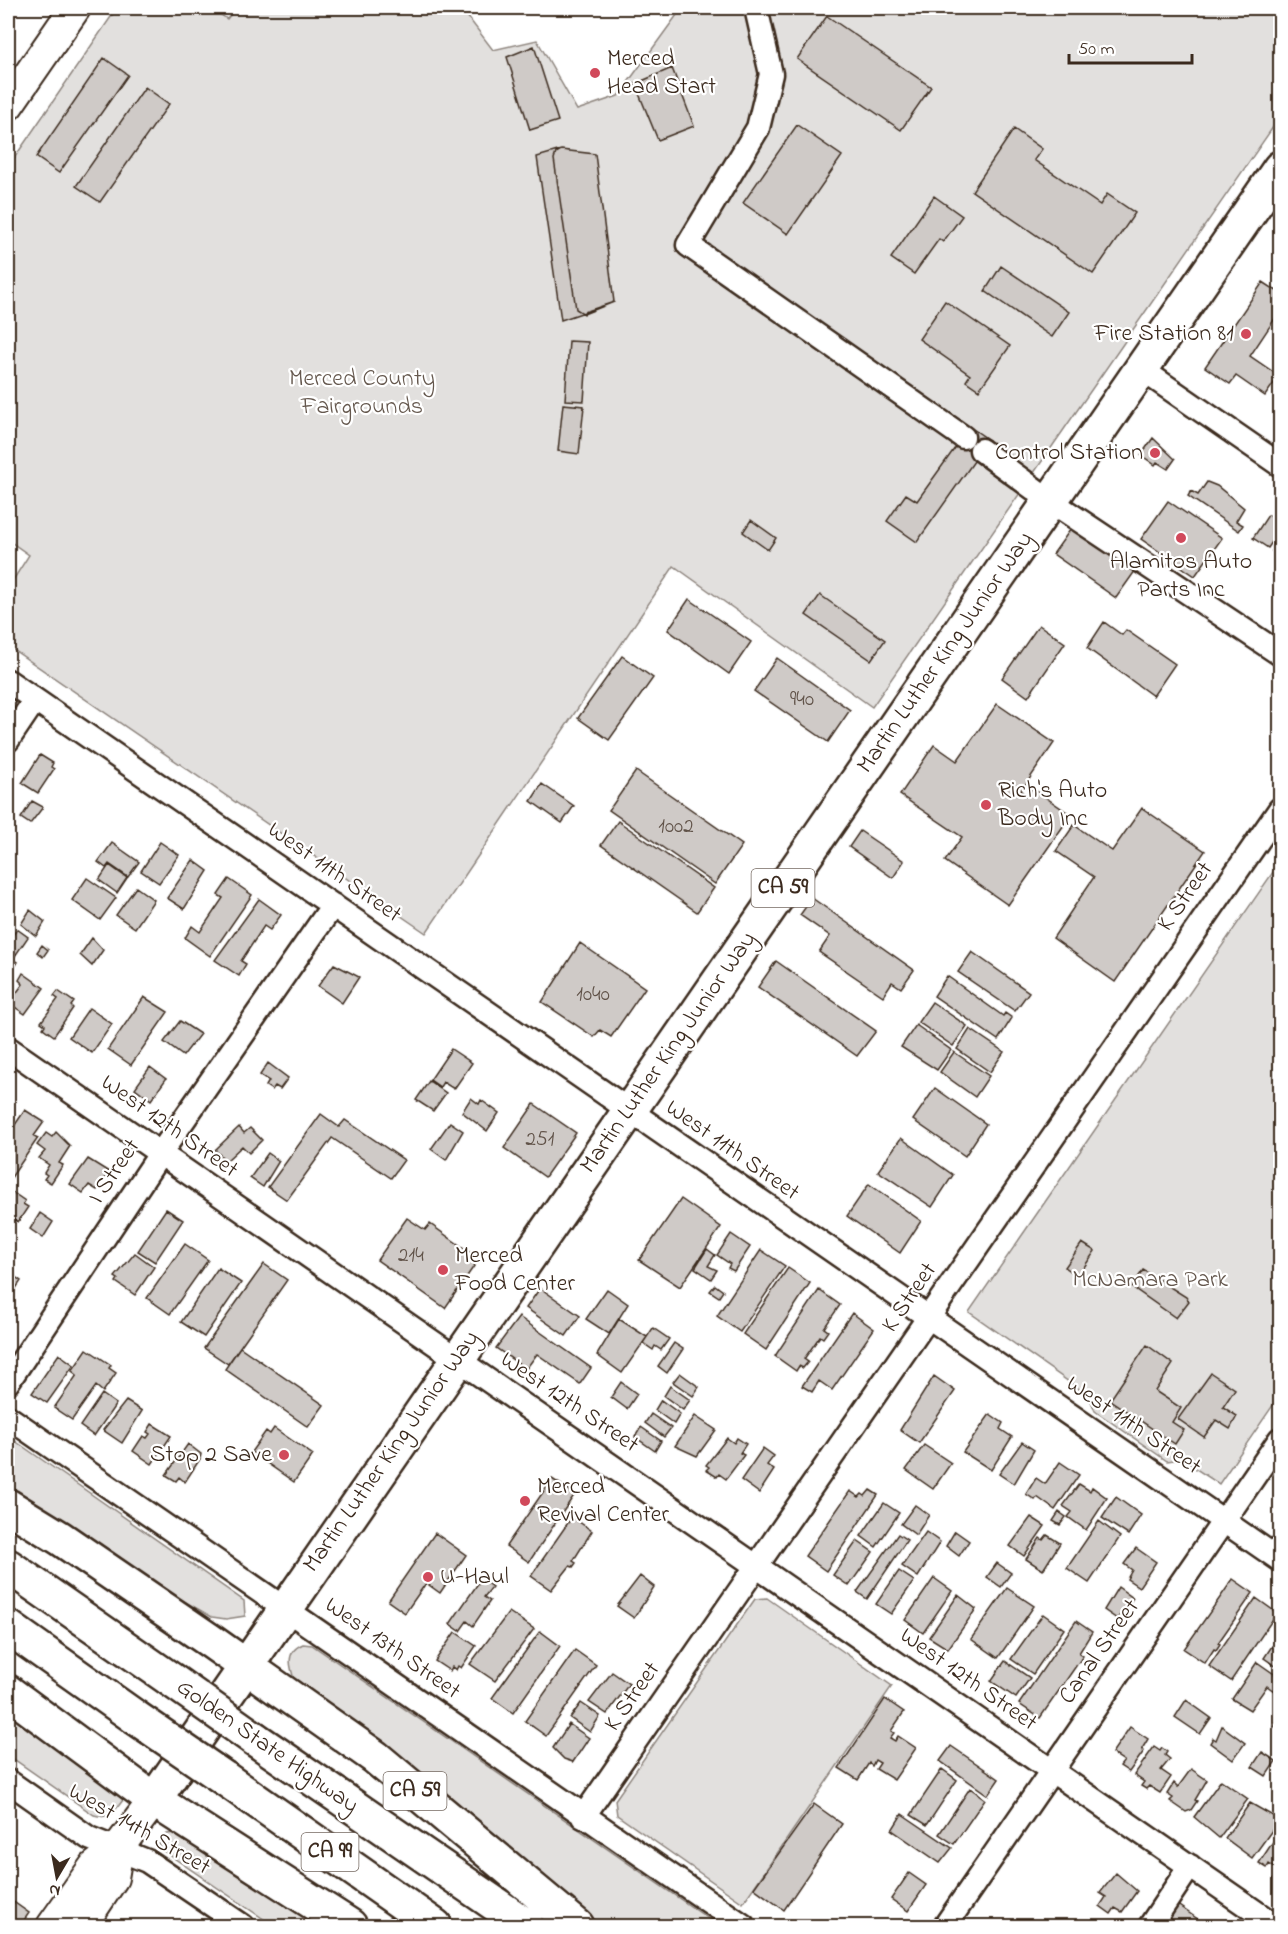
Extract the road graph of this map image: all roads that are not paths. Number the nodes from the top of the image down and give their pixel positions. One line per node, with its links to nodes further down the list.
1 (75, 8): 3 (main road)
2 (756, 8): 6 (street)
3 (8, 105)
4 (1281, 168): 5 (highway, Martin Luther King Junior Way / CA 59)
5 (1141, 369): 8 (street); 9 (highway, Martin Luther King Junior Way / CA 59)
6 (963, 437)
7 (981, 450): 9 (street)
8 (1281, 465)
9 (1052, 502): 10 (street); 17 (highway, Martin Luther King Junior Way / CA 59)
10 (1281, 654)
11 (8, 681): 12 (street, West 11th Street)
12 (35, 700): 13 (street); 15 (street, West 11th Street)
13 (8, 740)
14 (1281, 809): 19 (street, K Street)
15 (333, 905): 17 (street, West 11th Street); 18 (street, I Street)
16 (8, 1048): 18 (street, West 12th Street)
17 (628, 1112): 19 (street, West 11th Street); 20 (highway, Martin Luther King Junior Way / CA 59)
18 (160, 1154): 20 (street, West 12th Street); 21 (street, I Street)
19 (928, 1319): 25 (street, West 11th Street); 28 (street, K Street)
20 (456, 1359): 28 (street, West 12th Street); 29 (highway, Martin Luther King Junior Way / CA 59)
21 (8, 1382)
22 (8, 1417): 29 (street, West 13th Street)
23 (1281, 1439): 25 (street, Canal Street)
24 (8, 1506): 31 (highway)
25 (1224, 1521): 26 (street, West 11th Street); 33 (street, Canal Street)
26 (1281, 1560)
27 (8, 1566): 44 (highway, Golden State Highway / CA 99, bridge)
28 (758, 1566): 33 (street, West 12th Street); 36 (street, K Street)
29 (285, 1607): 31 (highway, Martin Luther King Junior Way / CA 59); 36 (street, West 13th Street)
30 (8, 1627): 43 (highway, Golden State Highway / CA 99, bridge)
31 (246, 1665): 35 (highway, Martin Luther King Junior Way / CA 59); 45 (highway, CA 59)
32 (8, 1692): 35 (highway)
33 (1051, 1770): 38 (street, West 12th Street); 47 (street, Canal Street)
34 (8, 1780): 37 (street, West 14th Street)
35 (154, 1800): 37 (main road, Martin Luther King Junior Way); 42 (highway)
36 (584, 1817): 46 (street, West 13th Street)
37 (118, 1848): 39 (main road, Martin Luther King Junior Way); 40 (main road, Martin Luther King Junior Way); 41 (street, West 14th Street)
38 (1190, 1866): 48 (street); 49 (street, West 12th Street)
39 (52, 1926)
40 (81, 1926)
41 (243, 1926)
42 (350, 1926)
43 (435, 1926)
44 (527, 1926)
45 (577, 1926)
46 (744, 1926)
47 (945, 1926)
48 (1150, 1926)
49 (1276, 1926)

